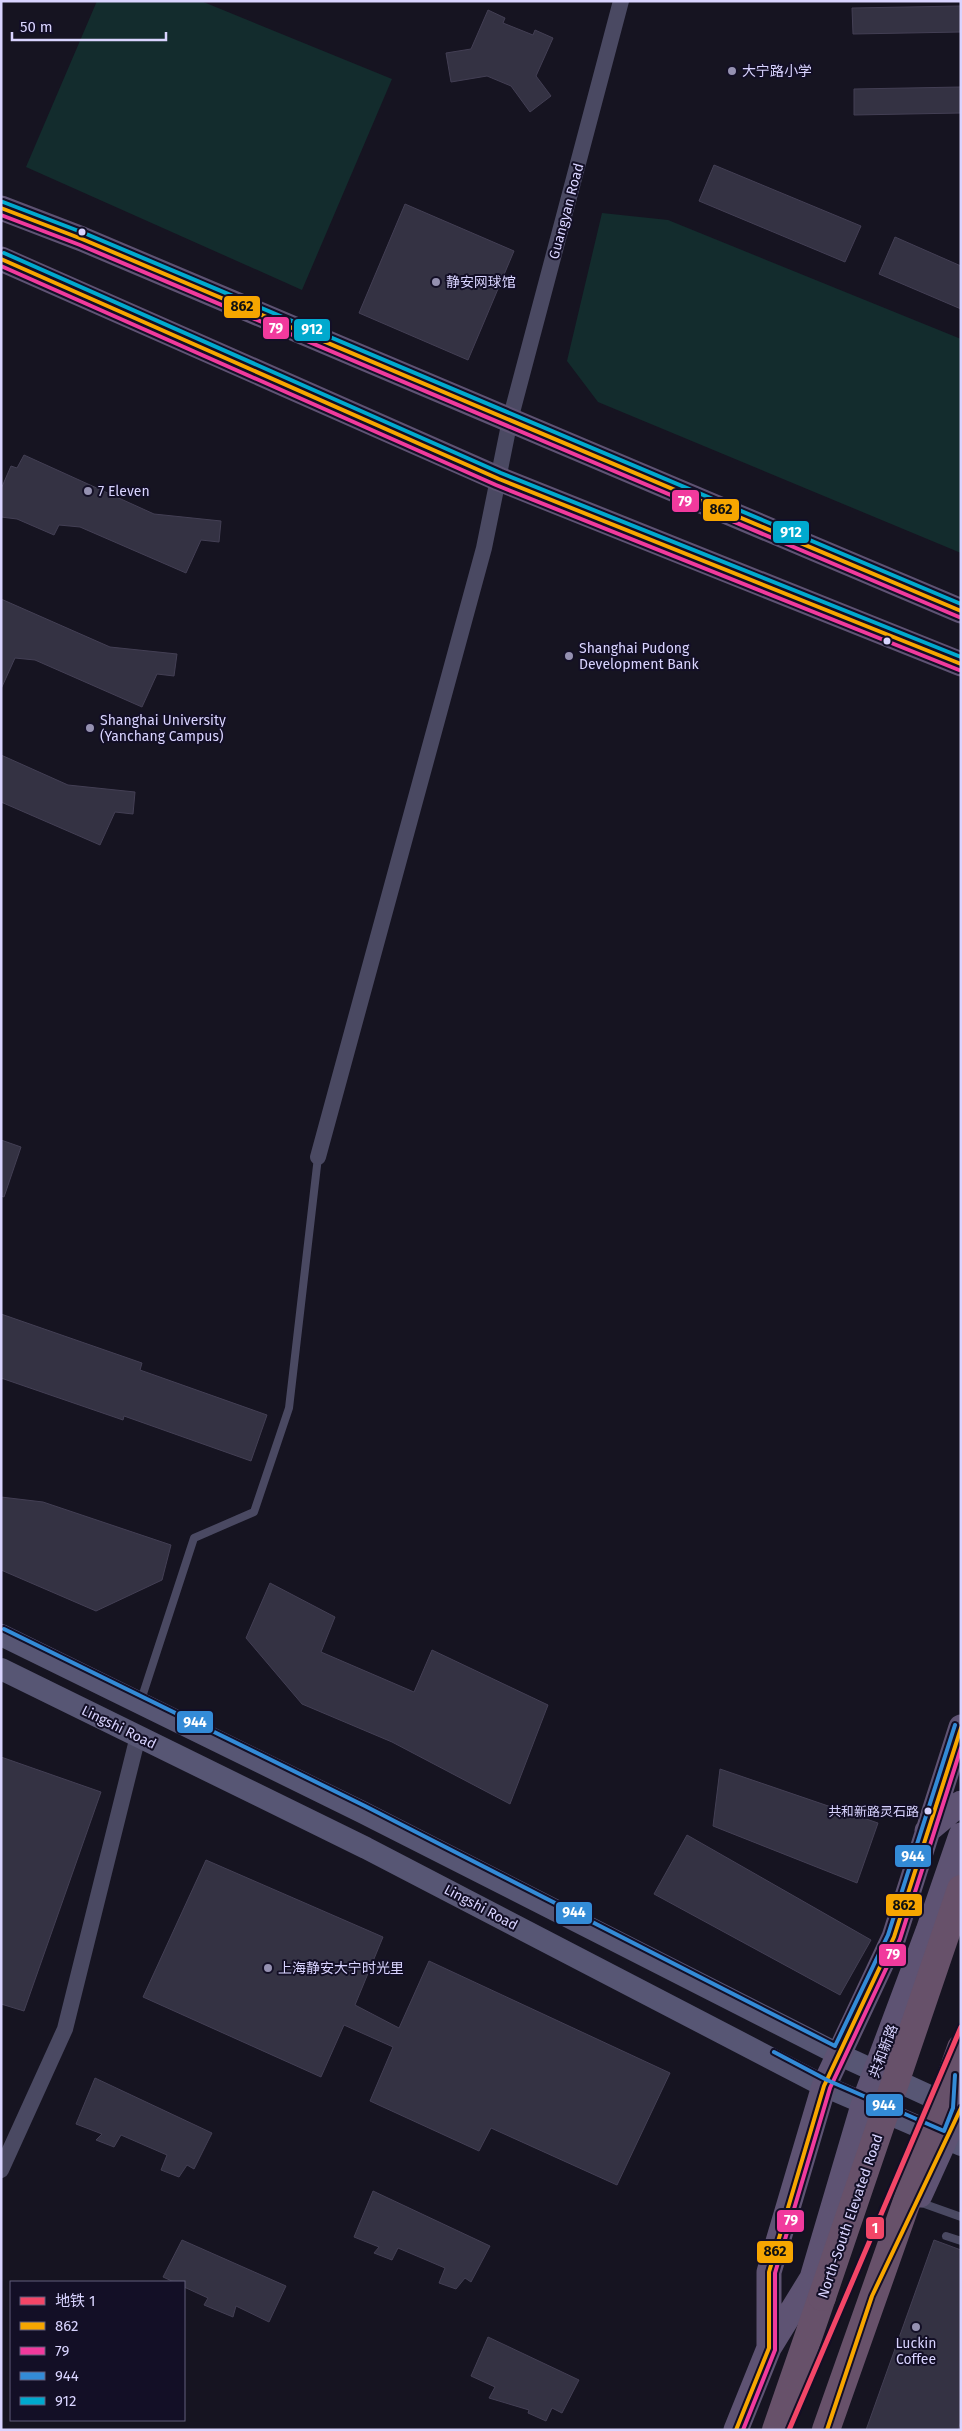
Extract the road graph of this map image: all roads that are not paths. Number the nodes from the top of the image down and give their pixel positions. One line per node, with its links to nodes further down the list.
1 (621, 1): 4 (street, Guangyan Road)
2 (1, 208): 4 (main road)
3 (1, 258): 5 (main road)
4 (510, 420): 5 (street, Guangyan Road); 6 (main road)
5 (499, 478): 7 (main road); 8 (street, Guangyan Road)
6 (961, 611)
7 (961, 664)
8 (318, 1157): 11 (lane)
9 (1, 1635): 11 (main road)
10 (1, 1669): 13 (main road, Lingshi Road)
11 (140, 1703): 19 (main road)
12 (961, 1727): 15 (main road)
13 (138, 1736): 22 (main road, Lingshi Road); 26 (street)
14 (961, 1804): 15 (main road)
15 (926, 1830): 19 (main road)
16 (961, 1835): 20 (main road, 共和新路)
17 (961, 1889): 34 (highway, North-South Elevated Road, bridge)
18 (961, 2048): 31 (highway, bridge)
19 (838, 2054): 20 (main road); 22 (main road)
20 (875, 2071): 23 (main road, 共和新路); 24 (main road)
21 (961, 2075): 24 (main road)
22 (824, 2086): 23 (main road, Lingshi Road); 32 (main road)
23 (864, 2102): 25 (main road, Lingshi Road); 32 (main road, 共和新路)
24 (960, 2108): 25 (main road); 31 (highway, bridge)
25 (954, 2142): 27 (main road)
26 (1, 2170)
27 (917, 2201): 28 (lane); 35 (main road)
28 (961, 2217)
29 (946, 2236): 30 (lane)
30 (961, 2241)
31 (869, 2310): 35 (highway, bridge)
32 (769, 2348): 33 (main road)
33 (736, 2430)
34 (776, 2430)
35 (826, 2430)

